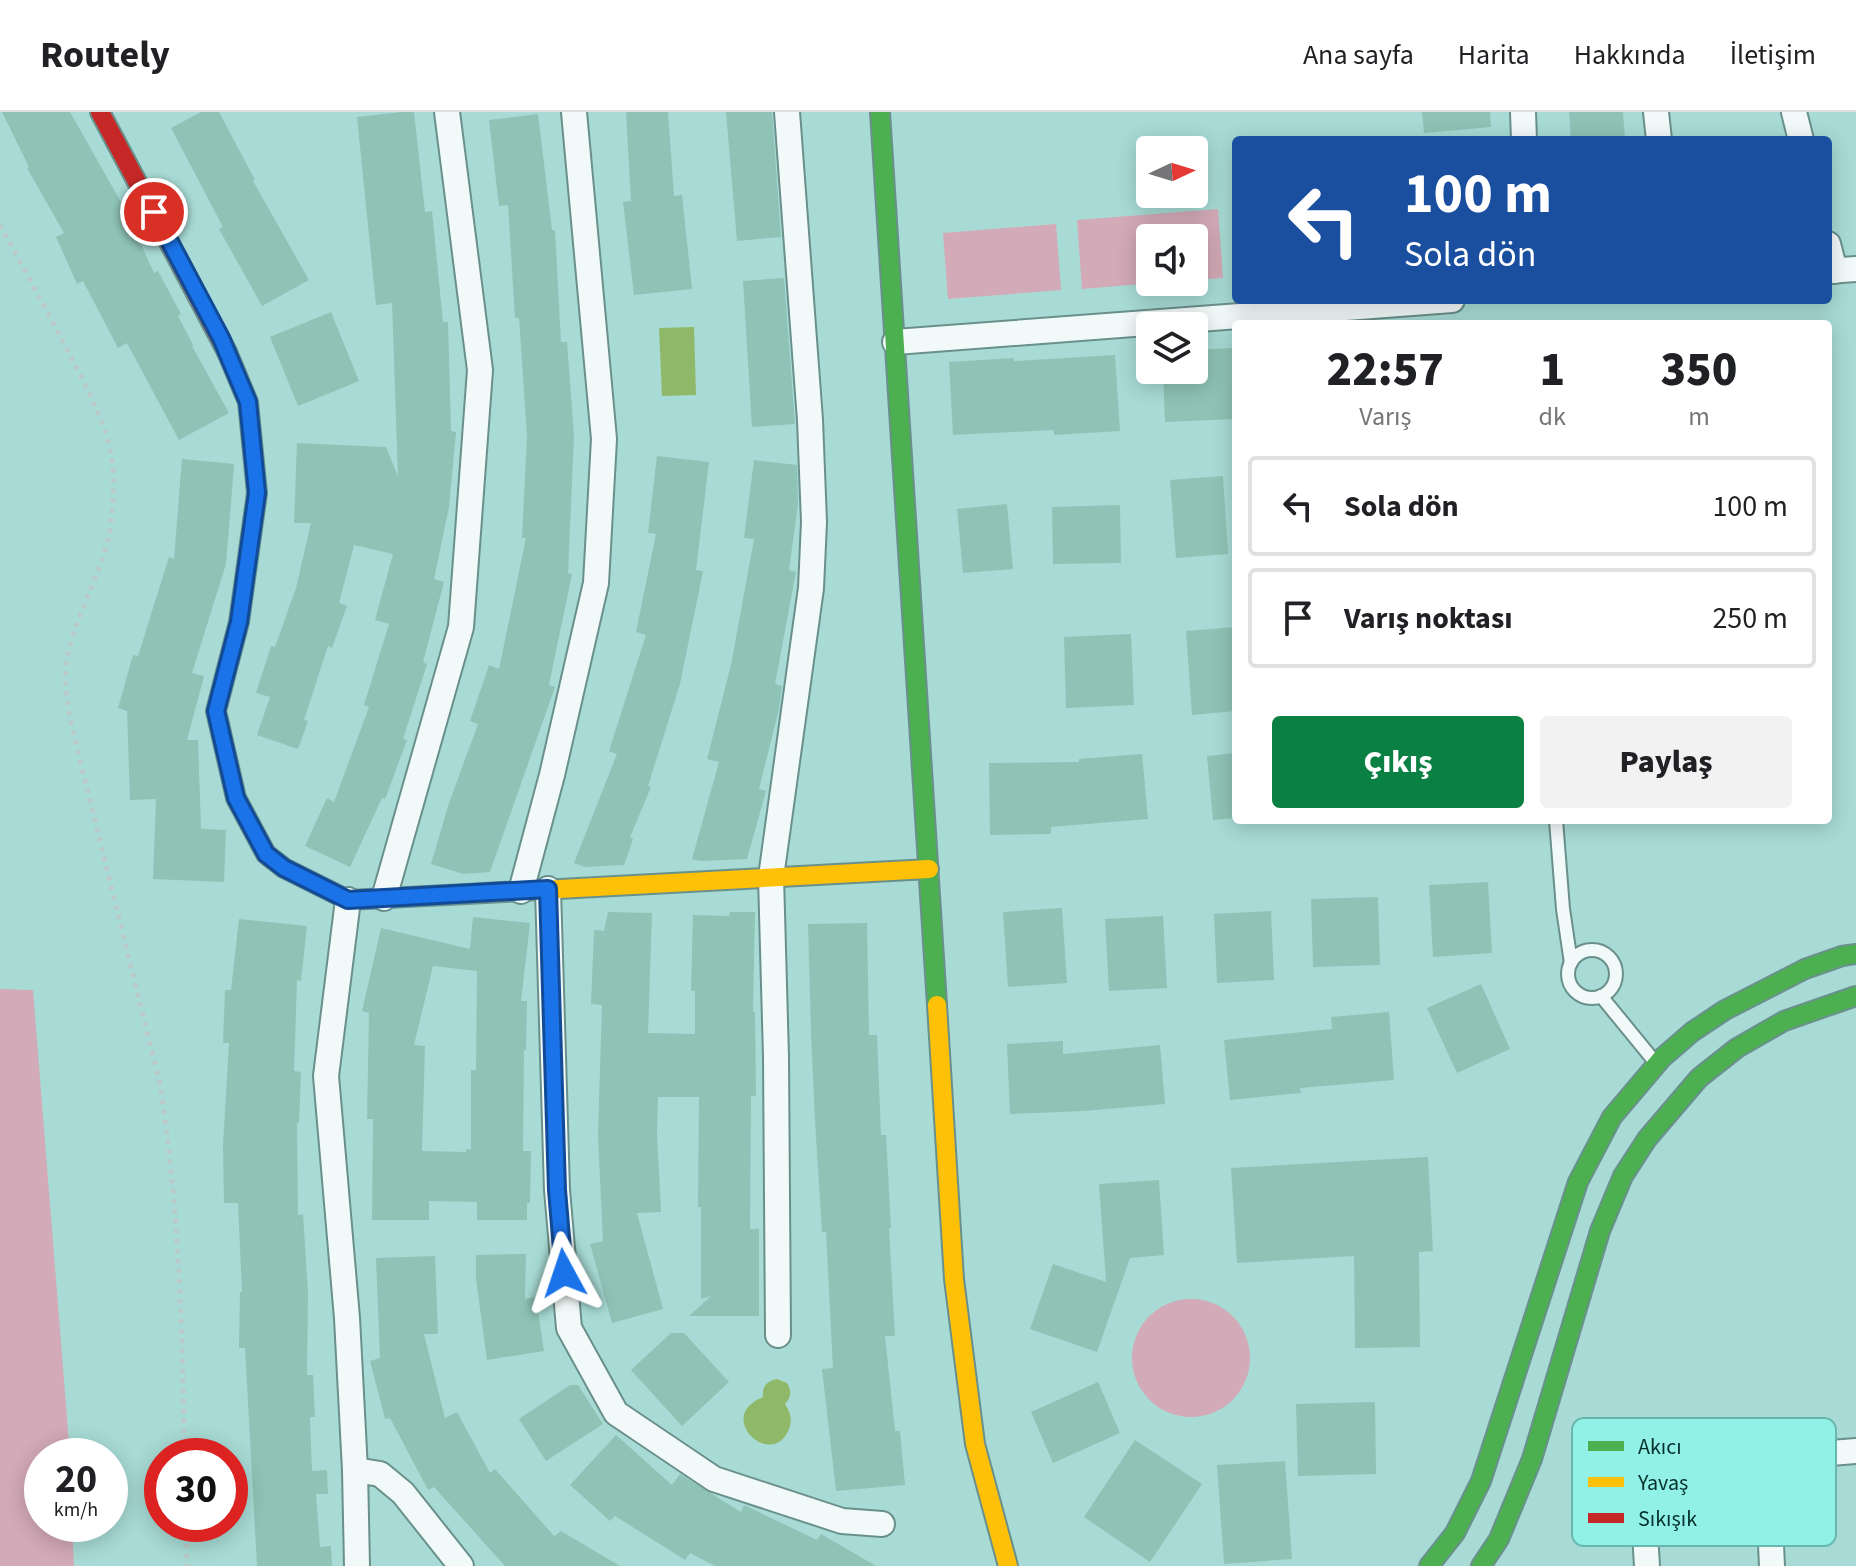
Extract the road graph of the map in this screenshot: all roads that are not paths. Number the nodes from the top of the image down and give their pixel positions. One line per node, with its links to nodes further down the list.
1 (100, 112): 20 (street)
2 (447, 112): 19 (street)
3 (574, 112): 18 (street)
4 (787, 112): 16 (street)
5 (880, 112): 13 (street)
6 (1523, 112): 9 (street)
7 (1656, 112): 10 (street)
8 (1794, 112): 11 (street)
9 (1524, 136)
10 (1659, 136)
11 (1800, 136)
12 (1399, 304): 13 (street)
13 (895, 342): 15 (street)
14 (1556, 824): 22 (lane)
15 (929, 869): 16 (street); 35 (street)
16 (771, 877): 17 (street); 26 (street)
17 (548, 889): 18 (street); 30 (street)
18 (521, 891): 19 (street)
19 (384, 898): 20 (street)
20 (348, 900): 29 (street)
21 (1856, 954): 25 (street)
22 (1571, 963): 23 (lane); 23 (lane)
23 (1601, 996): 25 (lane)
24 (1856, 996): 37 (street)
25 (1657, 1065): 36 (street)
26 (778, 1335)
27 (1856, 1451): 28 (street)
28 (1836, 1453)
29 (355, 1470): 33 (street); 34 (street)
30 (882, 1524)
31 (1646, 1546): 38 (street)
32 (1771, 1546): 39 (street)
33 (357, 1566)
34 (461, 1566)
35 (1008, 1566)
36 (1429, 1566)
37 (1481, 1566)
38 (1647, 1566)
39 (1772, 1566)

